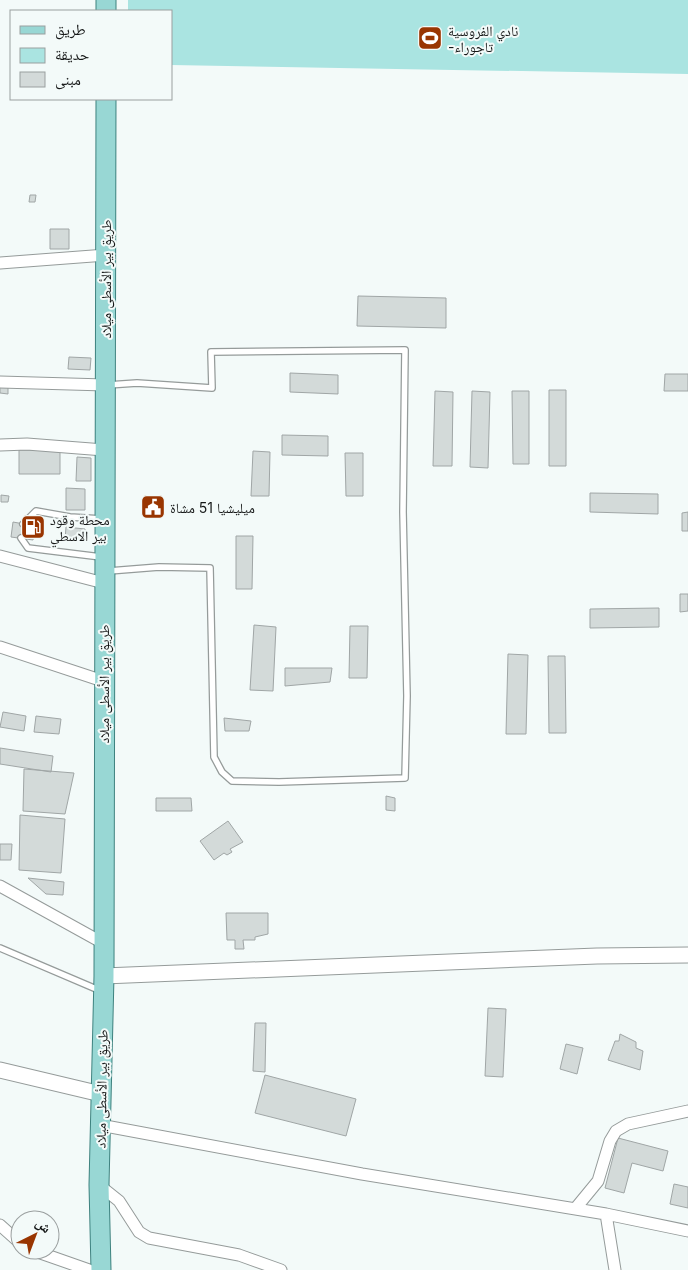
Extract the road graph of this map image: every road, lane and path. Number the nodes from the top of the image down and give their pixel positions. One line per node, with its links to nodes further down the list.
1 (106, 100): 2 (main road, طريق بير الأسطى ميلاد)
2 (106, 255): 3 (street); 5 (main road, طريق بير الأسطى ميلاد)
3 (0, 263)
4 (0, 382): 5 (street)
5 (105, 385): 7 (main road, طريق بير الأسطى ميلاد); 12 (lane)
6 (0, 445): 7 (street)
7 (104, 450): 8 (main road, طريق بير الأسطى ميلاد)
8 (104, 519): 9 (lane); 12 (main road, طريق بير الأسطى ميلاد)
9 (23, 524)
10 (21, 538): 12 (lane)
11 (0, 556): 12 (street)
12 (104, 571): 14 (main road, طريق بير الأسطى ميلاد)
13 (0, 647): 14 (street)
14 (103, 681): 16 (main road, طريق بير الأسطى ميلاد)
15 (0, 886): 16 (street)
16 (103, 943): 19 (main road, طريق بير الأسطى ميلاد)
17 (0, 948): 19 (lane)
18 (688, 955): 19 (street)
19 (103, 984): 21 (main road, طريق بير الأسطى ميلاد)
20 (0, 1070): 21 (street)
21 (101, 1094): 23 (main road, طريق بير الأسطى ميلاد)
22 (688, 1111): 25 (street)
23 (100, 1125): 24 (main road, طريق بير الأسطى ميلاد); 25 (street)
24 (99, 1186): 32 (main road, طريق بير الأسطى ميلاد); 33 (street)
25 (575, 1208): 26 (street)
26 (606, 1214): 28 (street); 34 (street)
27 (0, 1225): 29 (street)
28 (688, 1231)
29 (10, 1234)
30 (60, 1260): 31 (street)
31 (89, 1270)
32 (101, 1270)
33 (281, 1270)
34 (615, 1270)

